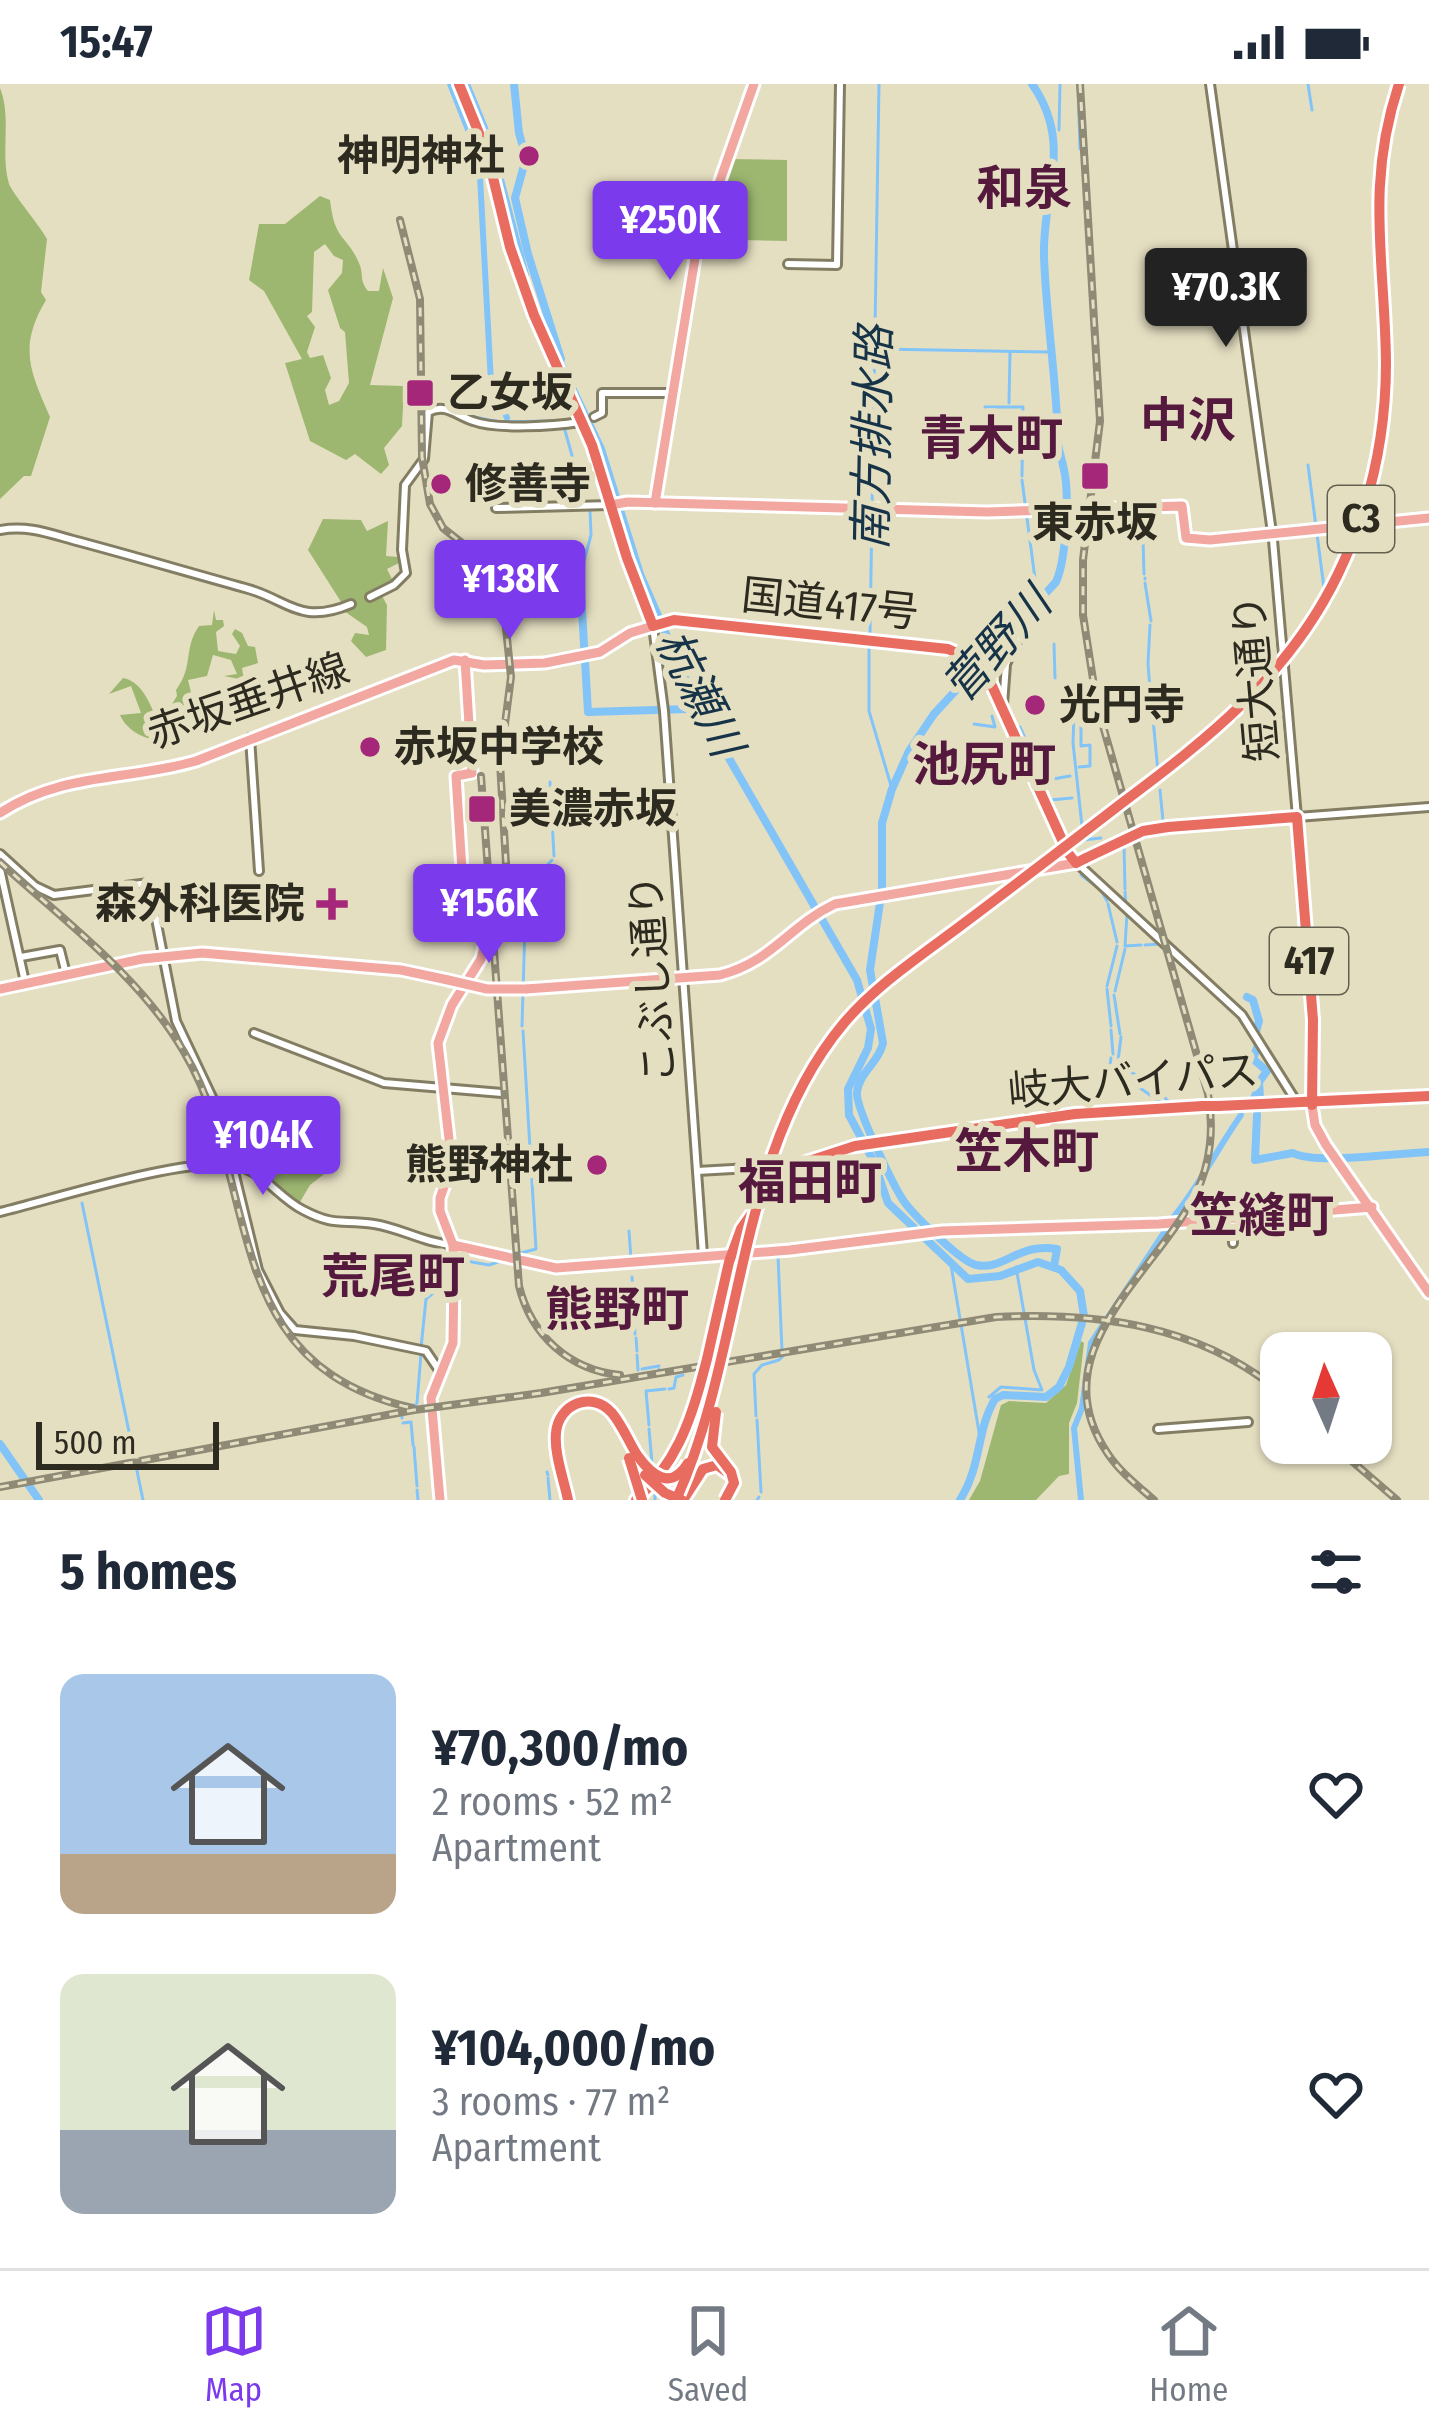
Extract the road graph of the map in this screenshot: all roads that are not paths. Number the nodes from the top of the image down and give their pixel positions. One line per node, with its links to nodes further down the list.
1 (459, 84): 9 (highway)
2 (754, 84): 7 (main road)
3 (839, 84): 6 (street)
4 (1210, 84): 17 (street, 短大通り)
5 (1399, 84): 34 (highway, C3, bridge)
6 (788, 264)
7 (674, 393): 8 (street); 10 (main road)
8 (594, 417)
9 (580, 422): 11 (highway); 18 (street)
10 (655, 503): 11 (main road); 13 (main road)
11 (615, 504): 12 (street); 20 (highway)
12 (496, 508)
13 (1066, 511): 16 (street); 17 (main road)
14 (1429, 518): 17 (main road)
15 (0, 530): 19 (street)
16 (1069, 532)
17 (1273, 535): 27 (street, 短大通り)
18 (370, 597)
19 (351, 604)
20 (653, 626): 22 (main road, 赤坂垂井線); 23 (highway, 国道417号); 36 (street, こぶし通り)
21 (1021, 634): 23 (street)
22 (465, 659): 24 (main road, 赤坂垂井線); 40 (main road)
23 (1002, 706): 29 (highway, 国道417号)
24 (250, 738): 26 (main road, 赤坂垂井線); 31 (street)
25 (1429, 807): 27 (street)
26 (0, 813)
27 (1297, 817): 29 (highway, bridge); 44 (highway, 417)
28 (0, 854): 32 (street)
29 (1081, 860): 36 (main road); 43 (street)
30 (0, 869): 33 (street)
31 (259, 871)
32 (163, 956): 35 (main road); 36 (main road, bridge); 46 (street)
33 (21, 957): 35 (street); 37 (street)
34 (907, 967): 57 (highway, C3, bridge); 59 (highway, C3, bridge)
35 (61, 975): 37 (main road)
36 (683, 978): 47 (street, こぶし通り)
37 (25, 983): 38 (main road)
38 (0, 989)
39 (254, 1033): 40 (street)
40 (443, 1089): 41 (street); 53 (main road)
41 (502, 1094)
42 (1429, 1098): 44 (highway, 岐大バイパス)
43 (1296, 1101): 44 (highway, 岐大バイパス); 45 (highway, 岐大バイパス)
44 (1312, 1103): 45 (highway, 岐大バイパス); 49 (main road)
45 (1218, 1107): 48 (highway, 岐大バイパス, bridge)
46 (233, 1165): 50 (street); 53 (street); 58 (street)
47 (697, 1171): 48 (street); 55 (street, こぶし通り)
48 (769, 1193): 54 (highway, 岐大バイパス, bridge)
49 (1372, 1208): 51 (main road); 56 (main road)
50 (0, 1212)
51 (1232, 1217): 52 (street); 54 (main road)
52 (1233, 1243)
53 (453, 1245): 55 (main road); 58 (main road)
54 (734, 1253): 55 (main road); 59 (highway, 岐大バイパス, bridge)
55 (703, 1255)
56 (1429, 1293)
57 (728, 1356): 66 (highway, C3, bridge); 67 (highway, bridge)
58 (441, 1374): 63 (main road)
59 (709, 1375): 62 (highway, bridge); 65 (highway, 岐大バイパス); 66 (highway, C3, bridge)
60 (1248, 1422): 61 (street)
61 (1158, 1429)
62 (633, 1457): 64 (highway); 65 (highway, bridge); 66 (highway, bridge)
63 (440, 1500)
64 (570, 1500)
65 (640, 1500)
66 (679, 1500): 67 (highway, bridge)
67 (722, 1500)

